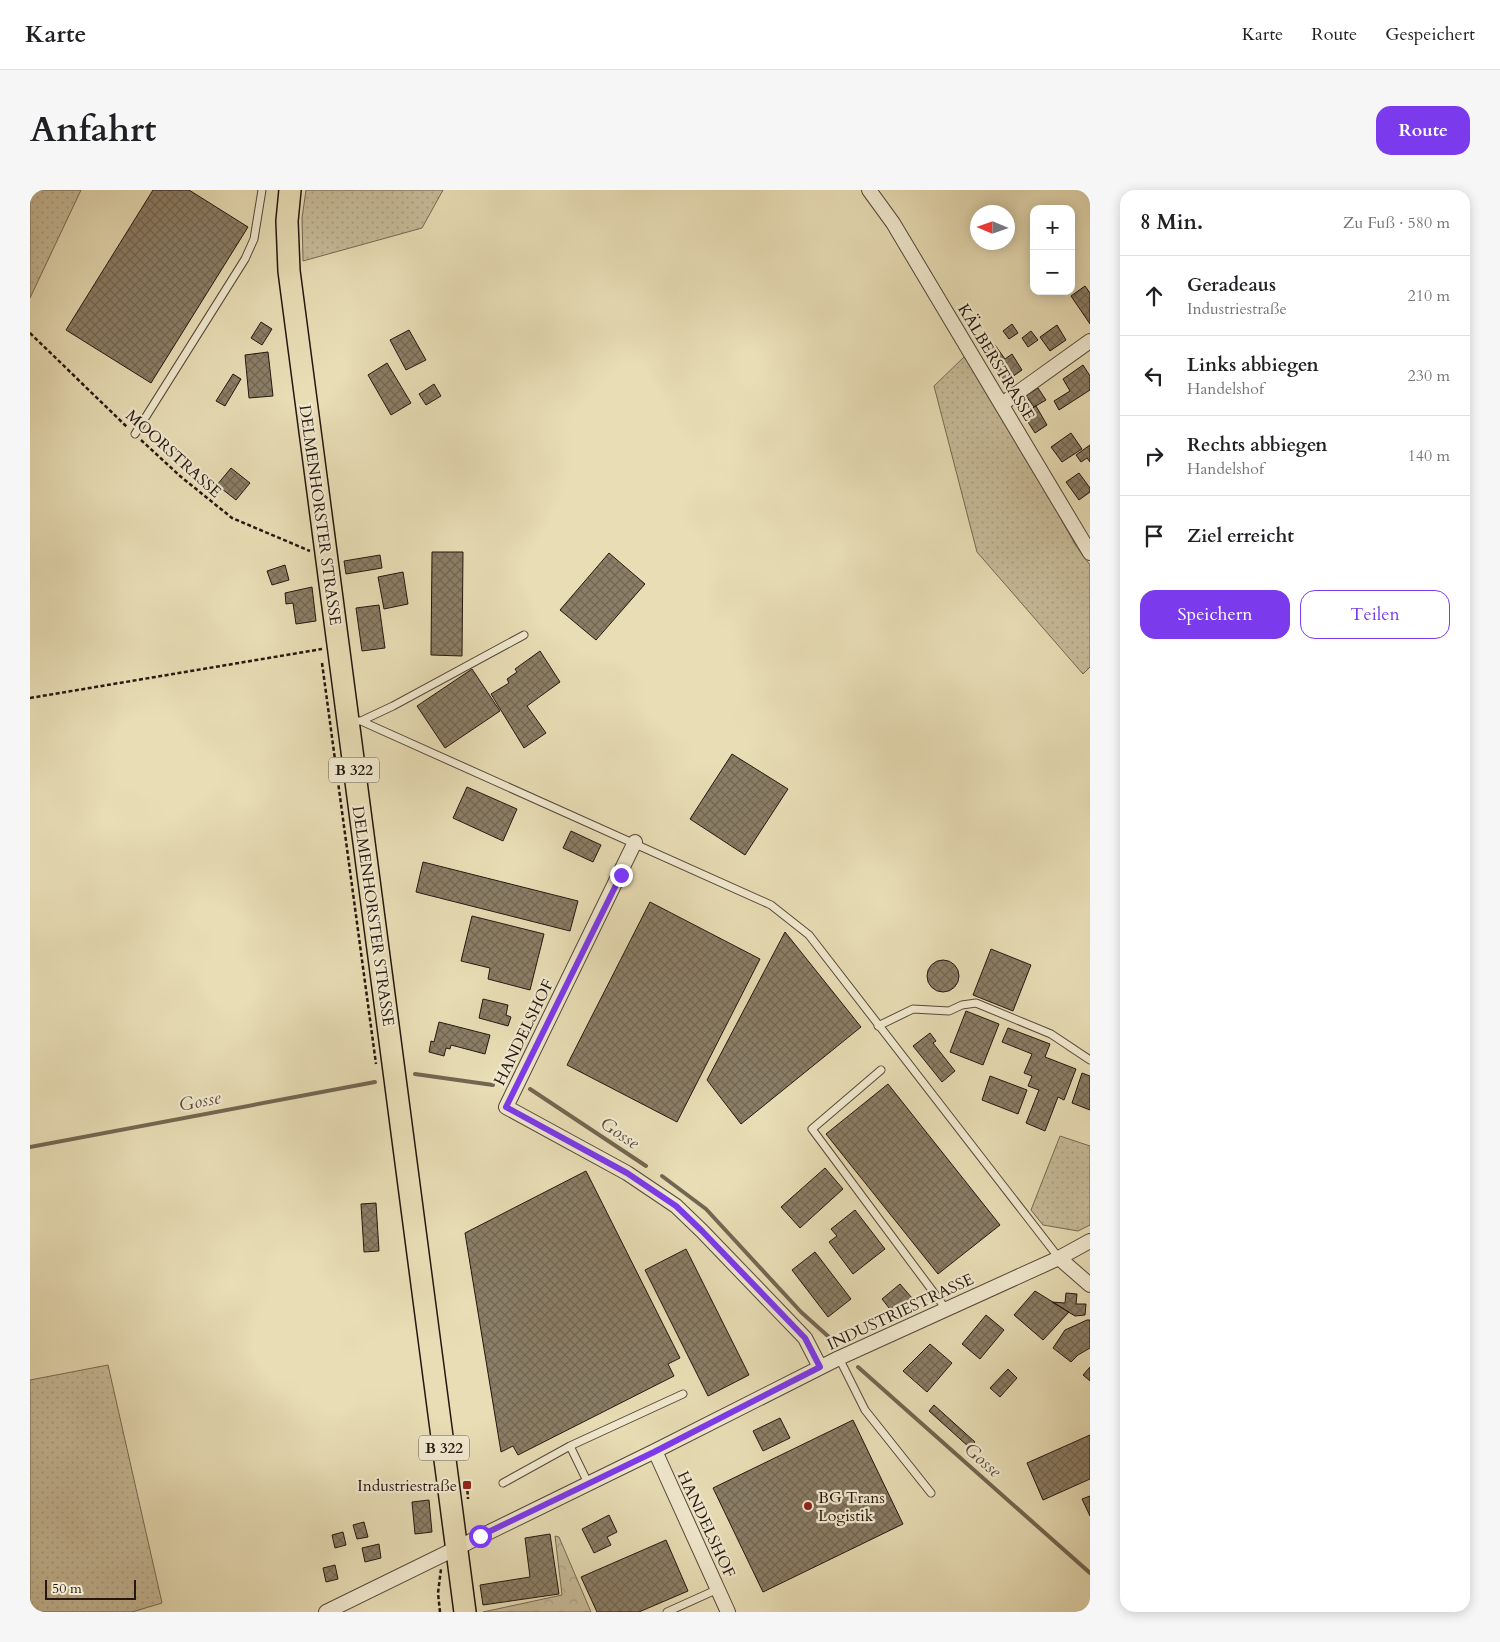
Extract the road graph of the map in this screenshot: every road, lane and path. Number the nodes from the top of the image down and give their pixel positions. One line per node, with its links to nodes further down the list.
1 (262, 190): 7 (lane)
2 (290, 190): 8 (main road, DELMENHORSTER STRASSE / B 322)
3 (870, 190): 6 (street, KÄLBERSTRASSE)
4 (30, 334): 7 (path, MOORSTRASSE)
5 (1090, 342): 6 (street)
6 (1002, 404): 9 (street, KÄLBERSTRASSE)
7 (135, 434): 8 (path, MOORSTRASSE)
8 (326, 553): 11 (main road, DELMENHORSTER STRASSE / B 322)
9 (1090, 554)
10 (524, 635): 13 (lane)
11 (339, 647): 12 (path); 13 (main road, DELMENHORSTER STRASSE / B 322)
12 (30, 698)
13 (354, 721): 14 (lane); 30 (main road, DELMENHORSTER STRASSE / B 322)
14 (635, 842): 15 (lane); 23 (street, HANDELSHOF)
15 (878, 1026): 16 (lane); 19 (lane)
16 (1090, 1060)
17 (881, 1070): 21 (lane)
18 (1090, 1241): 19 (street, INDUSTRIESTRASSE)
19 (1059, 1258): 20 (street); 21 (street, INDUSTRIESTRASSE)
20 (1090, 1285)
21 (946, 1309): 22 (street, INDUSTRIESTRASSE)
22 (839, 1358): 23 (street, INDUSTRIESTRASSE); 29 (lane)
23 (820, 1367): 26 (street, INDUSTRIESTRASSE)
24 (683, 1394): 25 (lane)
25 (570, 1446): 27 (lane); 28 (lane)
26 (654, 1452): 28 (street, INDUSTRIESTRASSE); 32 (street, HANDELSHOF)
27 (503, 1483)
28 (588, 1483): 30 (street, INDUSTRIESTRASSE)
29 (930, 1493)
30 (457, 1547): 33 (street, INDUSTRIESTRASSE); 35 (main road, DELMENHORSTER STRASSE / B 322)
31 (439, 1583): 34 (path)
32 (718, 1589): 36 (lane); 37 (street, HANDELSHOF)
33 (326, 1612)
34 (440, 1612)
35 (465, 1612)
36 (667, 1612)
37 (728, 1612)

